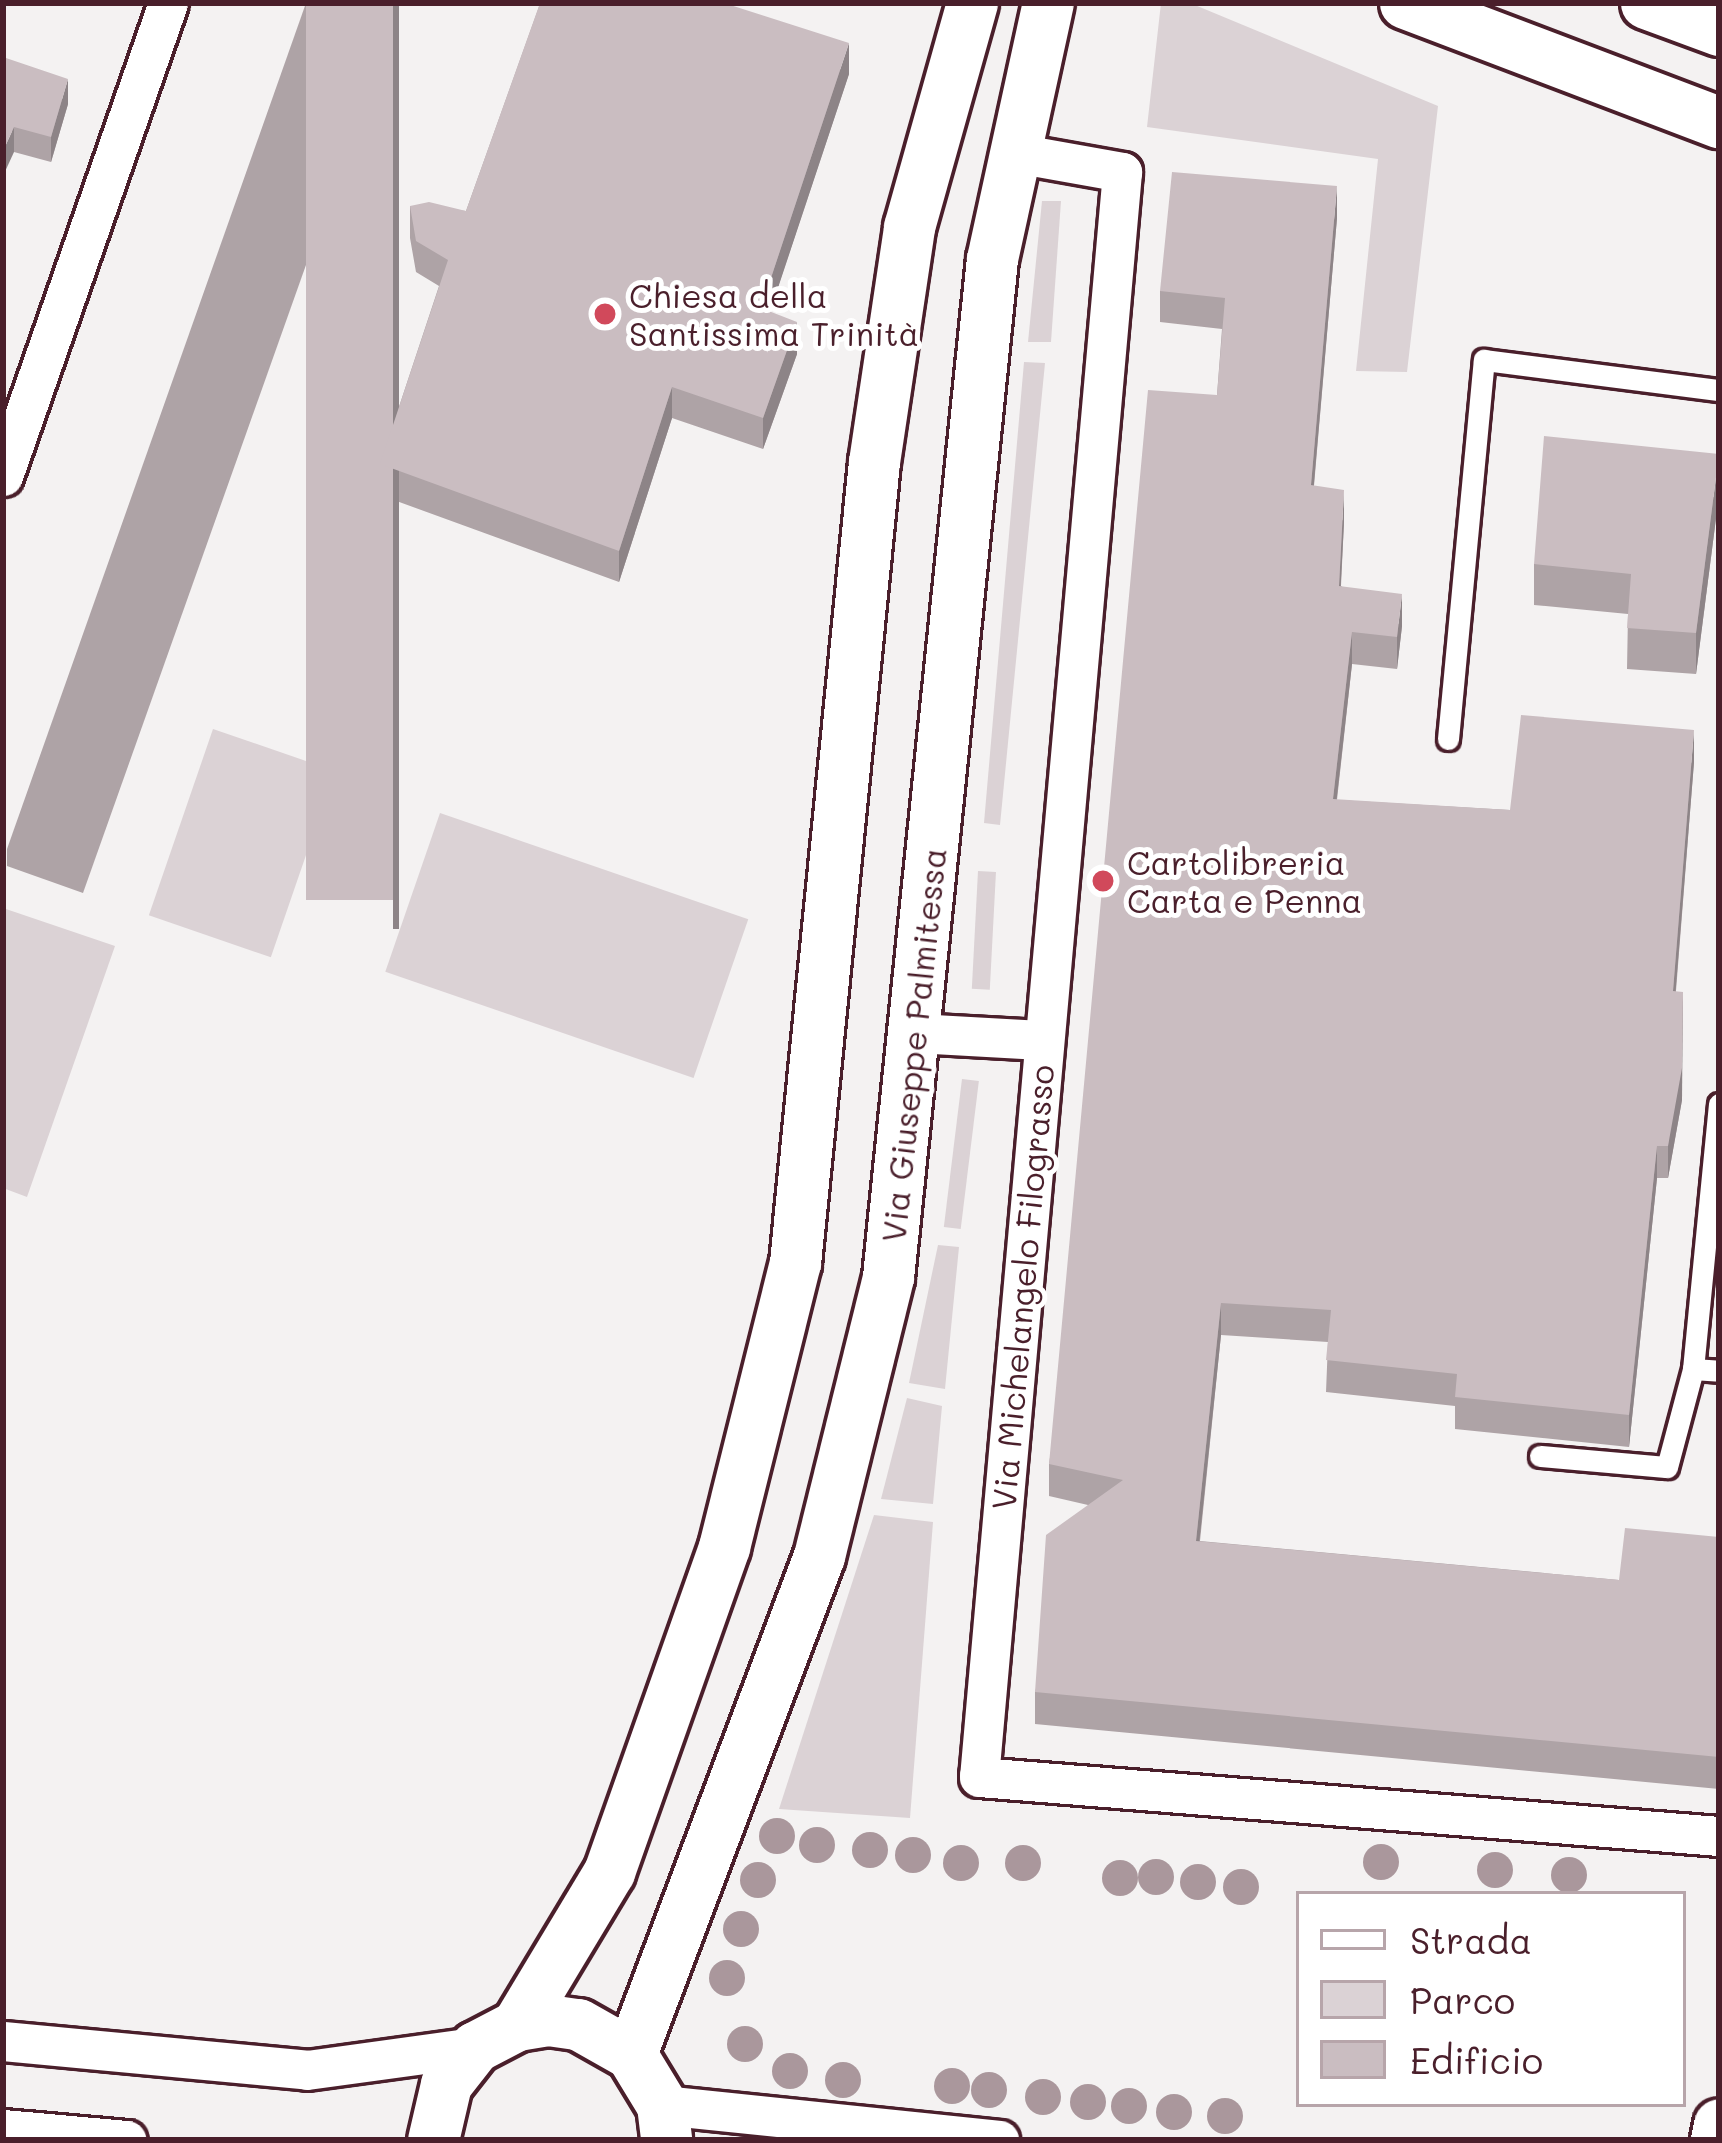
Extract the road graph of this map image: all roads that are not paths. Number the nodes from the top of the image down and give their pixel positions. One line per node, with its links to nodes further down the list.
1 (168, 3): 10 (street)
2 (972, 3): 19 (street)
3 (1048, 3): 8 (street, Via Giuseppe Palmitessa)
4 (1405, 3): 7 (street)
5 (1646, 3): 6 (street)
6 (1719, 30)
7 (1719, 122)
8 (1010, 152): 12 (street, Via Giuseppe Palmitessa); 13 (street, Via Michelangelo Filograsso)
9 (1719, 390): 11 (lane)
10 (3, 476)
11 (1448, 739)
12 (916, 1033): 13 (street); 21 (street, Via Giuseppe Palmitessa)
13 (1044, 1040): 18 (street, Via Michelangelo Filograsso)
14 (1719, 1104): 15 (lane)
15 (1693, 1370): 16 (lane); 17 (lane)
16 (1719, 1371)
17 (1540, 1456)
18 (1719, 1836)
19 (496, 2036): 20 (street); 21 (street); 26 (street)
20 (3, 2042)
21 (631, 2054): 22 (street)
22 (664, 2122): 27 (street)
23 (1719, 2124): 28 (street)
24 (3, 2129): 25 (street)
25 (127, 2140)
26 (433, 2140)
27 (1000, 2140)
28 (1716, 2140)

